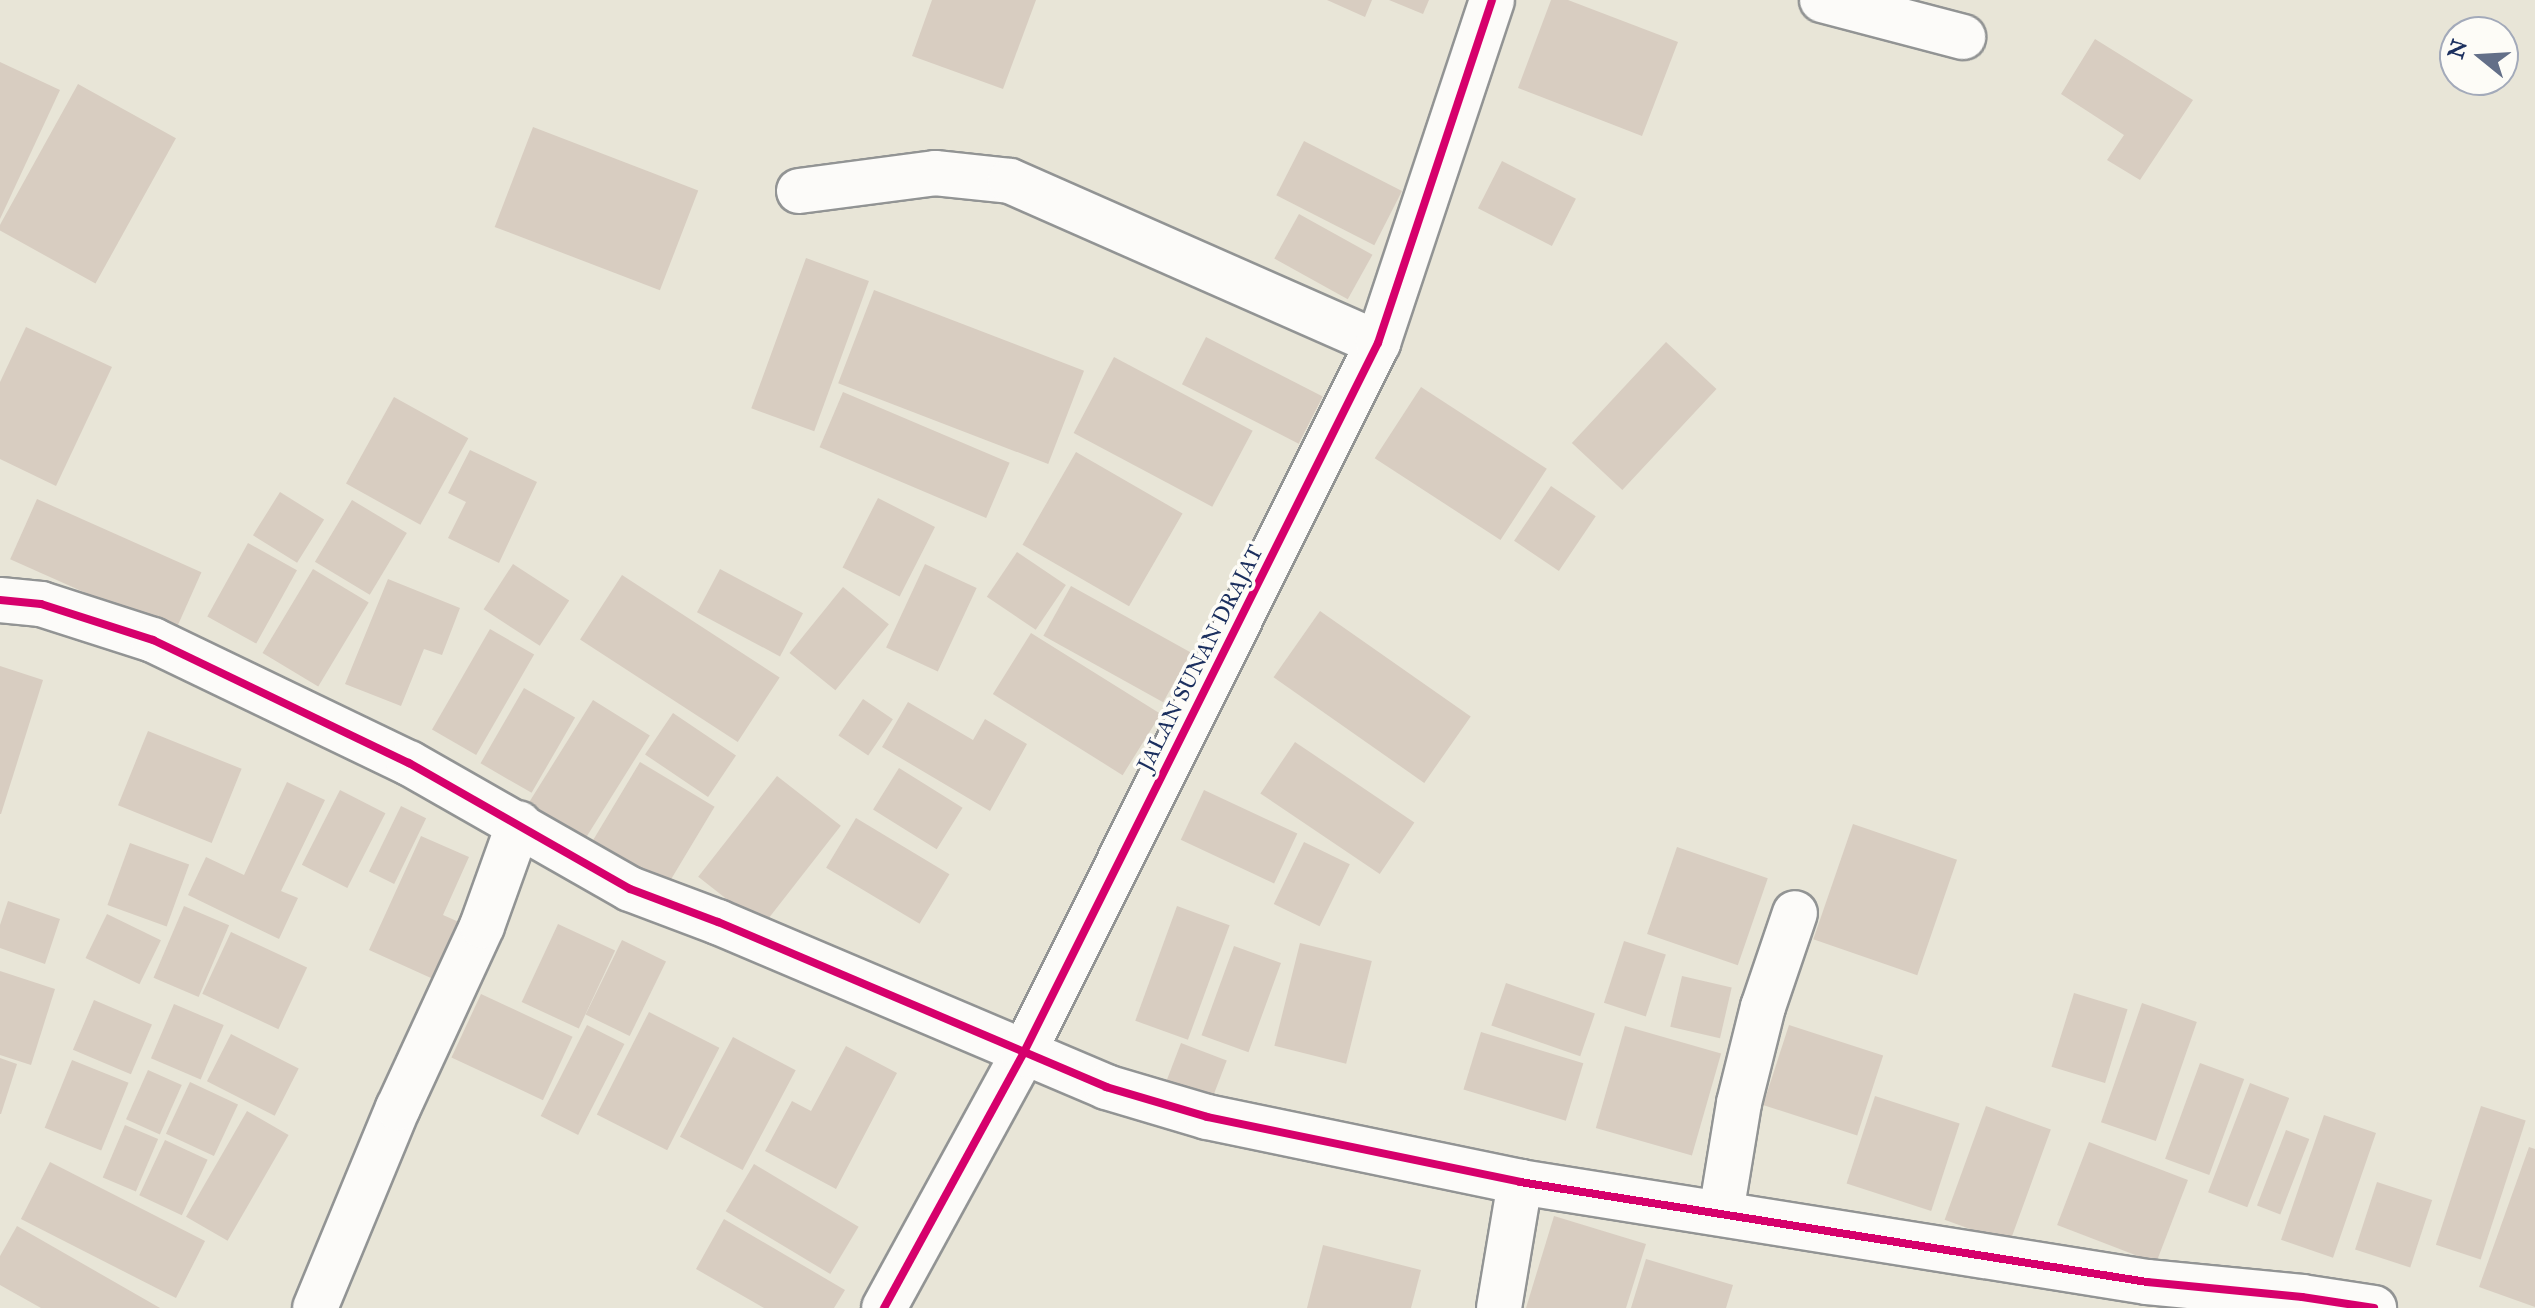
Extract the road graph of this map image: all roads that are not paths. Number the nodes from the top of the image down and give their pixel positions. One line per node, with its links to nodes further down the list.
1 (1492, 0): 5 (street, JALAN SUNAN DRAJAT)
2 (1822, 0): 3 (street)
3 (1963, 37)
4 (799, 191): 5 (street)
5 (1378, 343): 9 (street, JALAN SUNAN DRAJAT)
6 (0, 600): 7 (street)
7 (519, 823): 9 (street); 13 (street)
8 (1795, 913): 11 (street)
9 (1023, 1054): 10 (street); 14 (street, JALAN SUNAN DRAJAT)
10 (1520, 1182): 11 (street); 15 (street)
11 (1721, 1213): 12 (street)
12 (2146, 1295): 16 (street)
13 (315, 1308)
14 (884, 1308)
15 (1499, 1308)
16 (2374, 1308)

